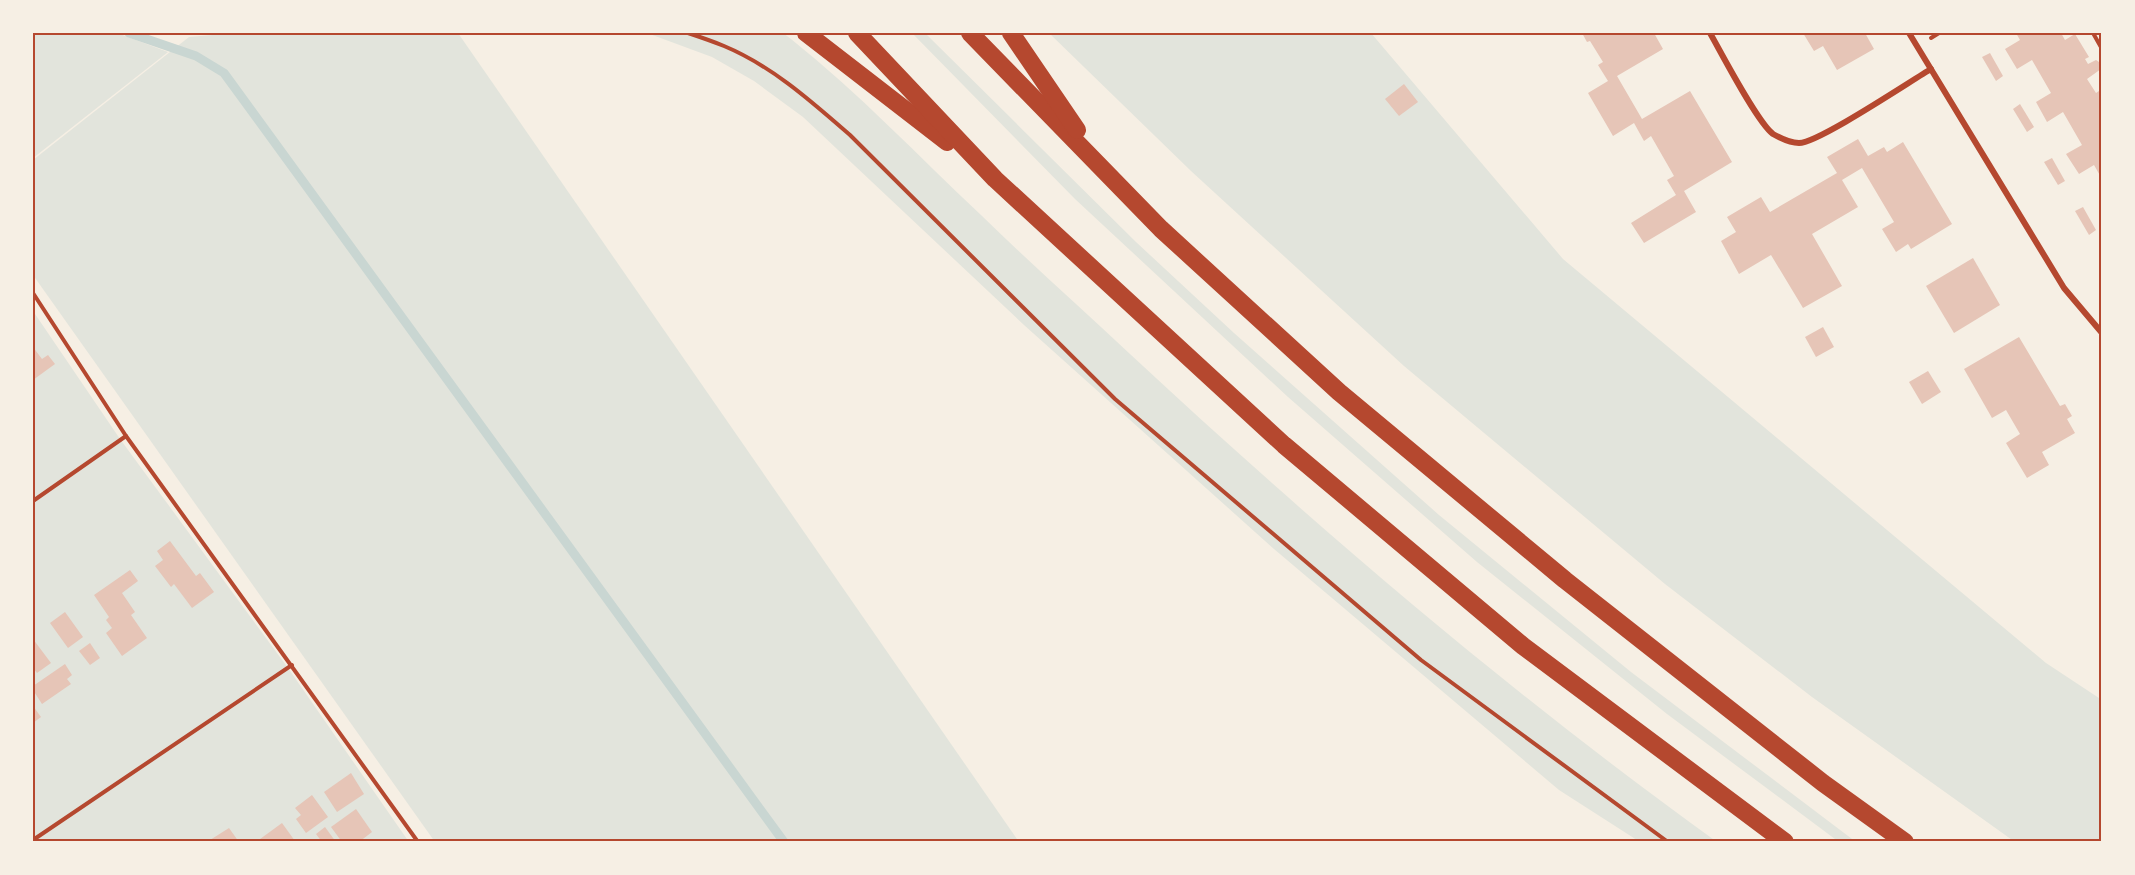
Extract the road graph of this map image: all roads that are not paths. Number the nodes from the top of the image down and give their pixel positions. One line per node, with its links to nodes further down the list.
1 (806, 33): 9 (highway)
2 (857, 33): 9 (highway)
3 (970, 33): 8 (highway)
4 (1011, 33): 8 (highway)
5 (1710, 33): 7 (street)
6 (1909, 33): 7 (street)
7 (1931, 69): 10 (street)
8 (1104, 169): 12 (highway)
9 (995, 179): 11 (highway)
10 (2102, 332)
11 (1785, 842)
12 (1905, 842)

